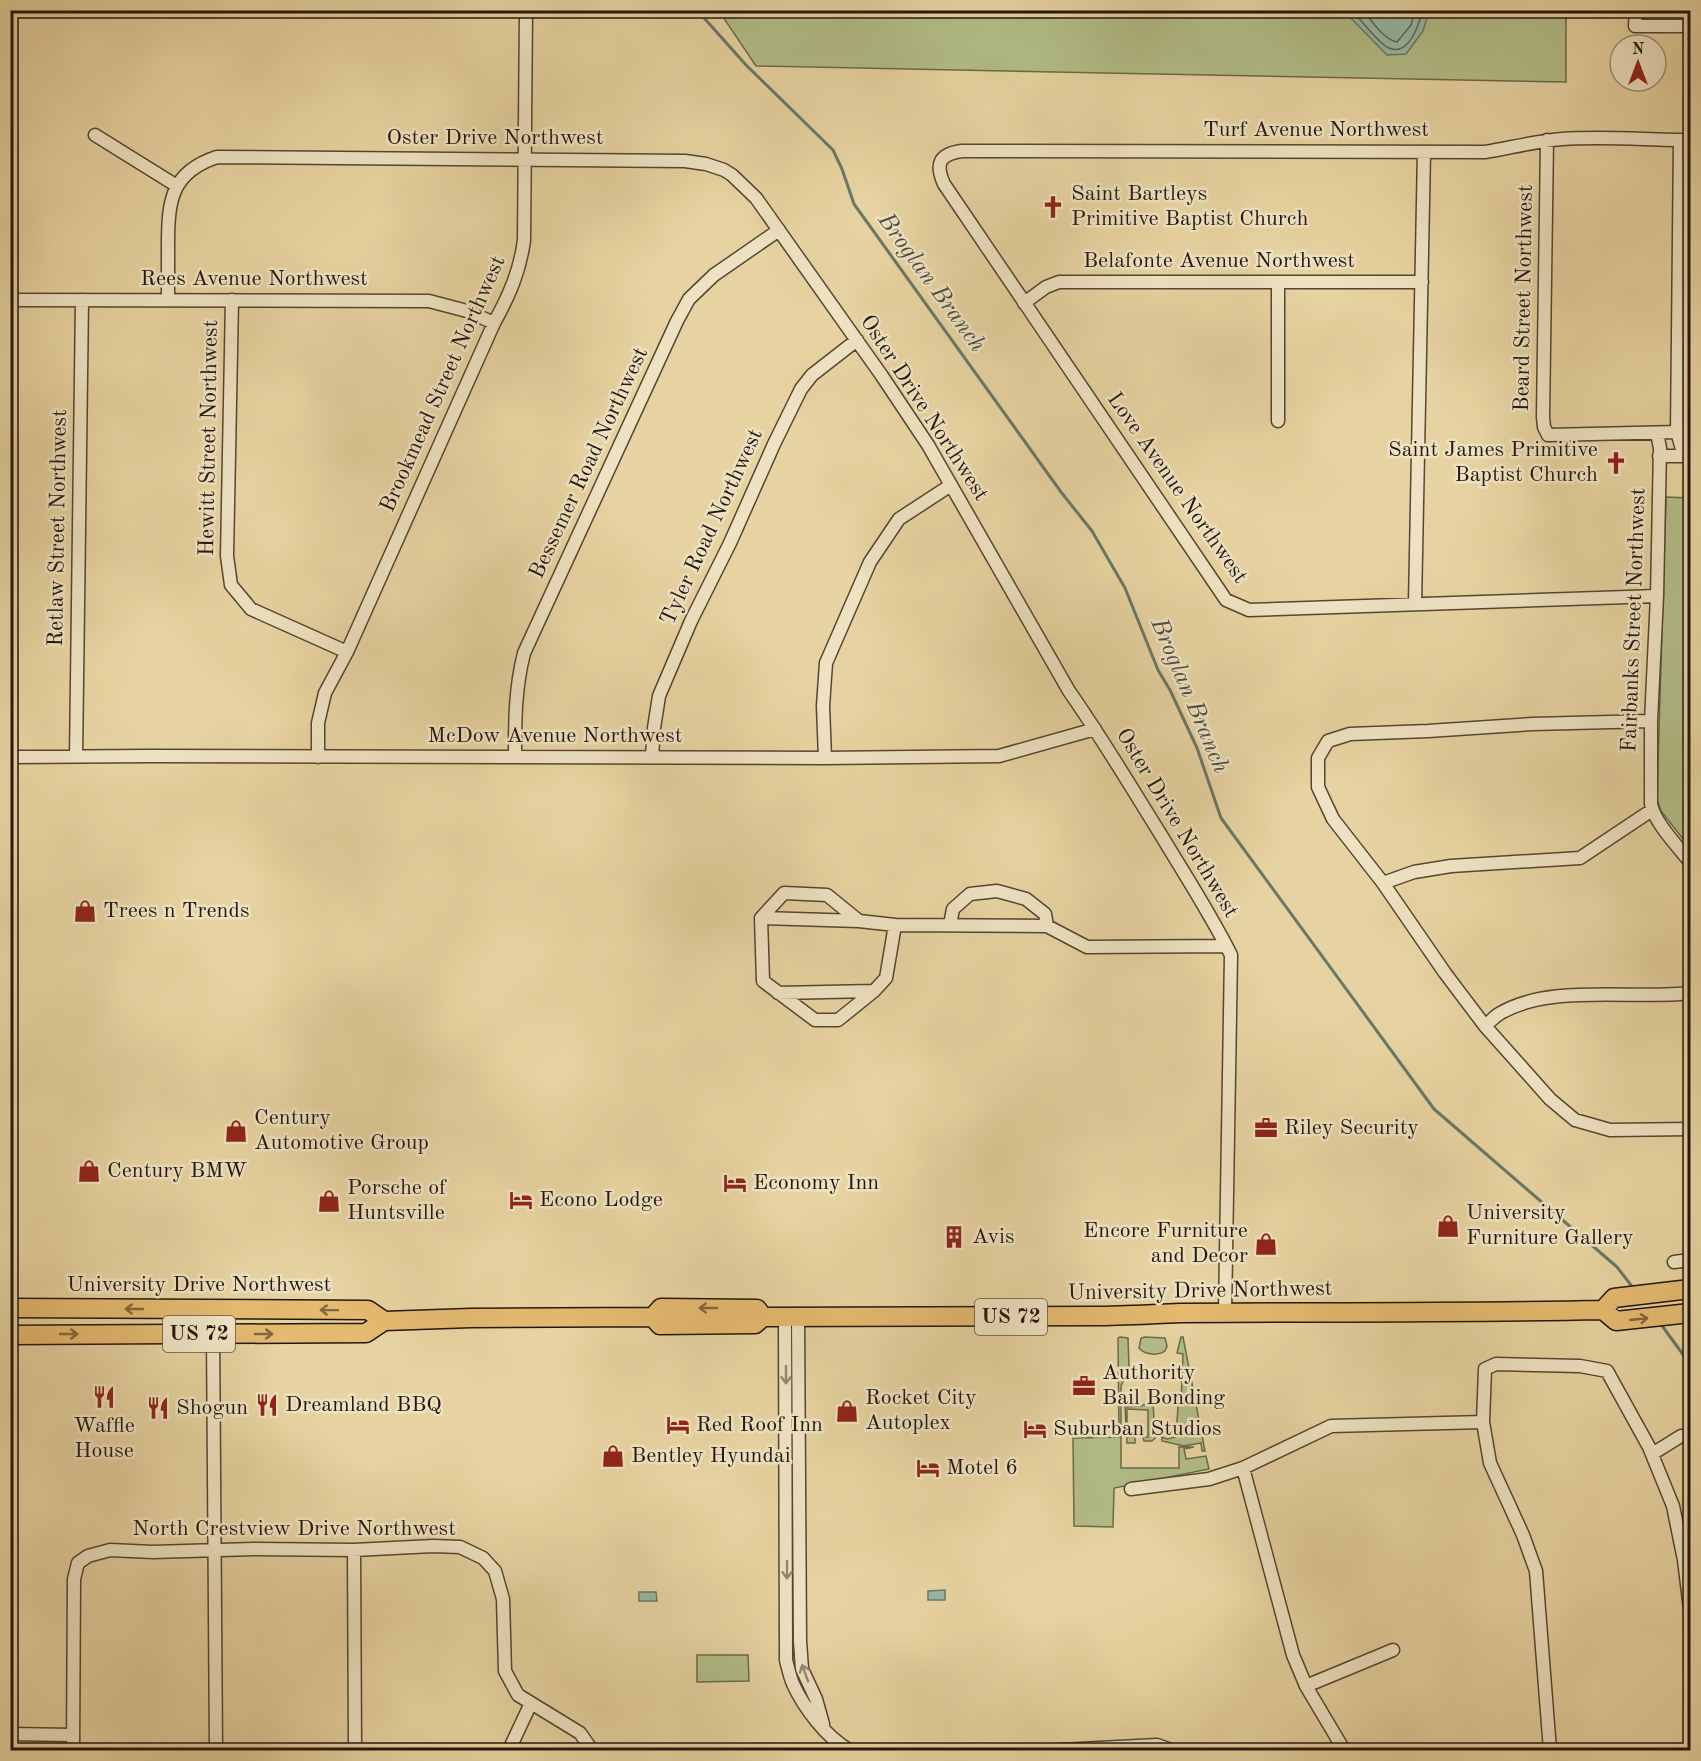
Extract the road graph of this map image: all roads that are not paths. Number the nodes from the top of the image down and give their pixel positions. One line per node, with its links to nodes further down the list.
1 (526, 10): 8 (street, Brookmead Street Northwest)
2 (1636, 10): 3 (street)
3 (1690, 26)
4 (96, 135): 10 (street)
5 (1547, 140): 6 (street, Turf Avenue Northwest); 7 (street, Turf Avenue Northwest); 23 (street, Beard Street Northwest)
6 (1685, 140): 22 (street, Fairbanks Street Northwest)
7 (1424, 152): 9 (street, Turf Avenue Northwest); 13 (street)
8 (524, 158): 10 (street, Oster Drive Northwest); 11 (street, Oster Drive Northwest); 19 (street, Brookmead Street Northwest)
9 (942, 160): 18 (street, Love Avenue Northwest)
10 (177, 186): 16 (street, Oster Drive Northwest)
11 (779, 230): 20 (street, Oster Drive Northwest); 35 (street, Bessemer Road Northwest)
12 (1278, 282): 13 (street, Belafonte Avenue Northwest); 18 (street, Belafonte Avenue Northwest); 21 (street)
13 (1422, 282): 28 (street)
14 (10, 300): 15 (street, Rees Avenue Northwest)
15 (82, 300): 16 (street, Rees Avenue Northwest); 33 (street, Retlaw Street Northwest)
16 (168, 300): 17 (street, Rees Avenue Northwest)
17 (232, 300): 19 (street, Rees Avenue Northwest); 29 (street, Hewitt Street Northwest)
18 (1024, 303): 28 (street, Love Avenue Northwest)
19 (494, 323): 29 (street, Brookmead Street Northwest)
20 (856, 340): 26 (street, Oster Drive Northwest); 36 (street, Tyler Road Northwest)
21 (1278, 421)
22 (1677, 432): 23 (street, Beard Street Northwest); 25 (street, Fairbanks Street Northwest)
23 (1657, 433): 24 (street)
24 (1659, 456): 25 (street, Fairbanks Street Northwest); 27 (street, Fairbanks Street Northwest)
25 (1687, 456)
26 (951, 485): 31 (street, Oster Drive Northwest); 37 (street)
27 (1657, 596): 28 (street, Love Avenue Northwest); 30 (street, Fairbanks Street Northwest)
28 (1415, 604)
29 (347, 652): 34 (street, Brookmead Street Northwest)
30 (1651, 721): 38 (street, Fairbanks Street Northwest); 40 (street)
31 (1095, 729): 37 (street, McDow Avenue Northwest); 46 (street, Oster Drive Northwest)
32 (10, 757): 33 (street, McDow Avenue Northwest)
33 (76, 757): 34 (street, McDow Avenue Northwest)
34 (318, 757): 35 (street, McDow Avenue Northwest)
35 (515, 757): 36 (street, McDow Avenue Northwest)
36 (652, 757): 37 (street, McDow Avenue Northwest)
37 (825, 758)
38 (1652, 810): 39 (street); 40 (street)
39 (1690, 862)
40 (1383, 883): 50 (street)
41 (761, 918): 42 (street); 42 (street); 48 (street)
42 (859, 921): 43 (street)
43 (895, 925): 44 (street); 47 (street)
44 (950, 925): 45 (street); 45 (street)
45 (1047, 926): 46 (street)
46 (1226, 946): 57 (street, Oster Drive Northwest)
47 (874, 992): 48 (street); 48 (street)
48 (778, 993)
49 (1690, 993): 50 (street)
50 (1485, 1026): 51 (street)
51 (1690, 1129)
52 (1690, 1260): 53 (street)
53 (1674, 1262)
54 (1682, 1291): 56 (highway, University Drive Northwest / US 72)
55 (10, 1308): 60 (highway, University Drive Northwest / US 72, one-way to 55)
56 (1603, 1310): 57 (highway, University Drive Northwest / US 72); 58 (highway, University Drive Northwest / US 72, one-way to 58)
57 (1225, 1313): 59 (highway, University Drive Northwest / US 72)
58 (1685, 1314)
59 (791, 1316): 60 (highway, University Drive Northwest / US 72); 81 (street)
60 (384, 1321): 61 (highway, University Drive Northwest / US 72, one-way to 60)
61 (213, 1333): 62 (highway, University Drive Northwest / US 72, one-way to 61); 68 (street)
62 (10, 1335)
63 (1484, 1422): 65 (street); 66 (street); 85 (street)
64 (1680, 1436): 65 (street)
65 (1652, 1454): 70 (street)
66 (1243, 1468): 67 (street); 72 (street)
67 (1131, 1489)
68 (214, 1550): 69 (street, North Crestview Drive Northwest); 75 (street, North Crestview Drive Northwest); 77 (street)
69 (354, 1550): 73 (street, North Crestview Drive Northwest); 78 (street)
70 (1690, 1609)
71 (1393, 1650): 72 (street)
72 (1306, 1686): 84 (street)
73 (531, 1703): 79 (street); 80 (street, North Crestview Drive Northwest)
74 (10, 1734): 75 (street)
75 (72, 1735): 76 (street, North Crestview Drive Northwest)
76 (73, 1750)
77 (216, 1750)
78 (355, 1750)
79 (509, 1750)
80 (592, 1750)
81 (849, 1750)
82 (1060, 1750): 83 (street)
83 (1171, 1750)
84 (1344, 1750)
85 (1550, 1750)

